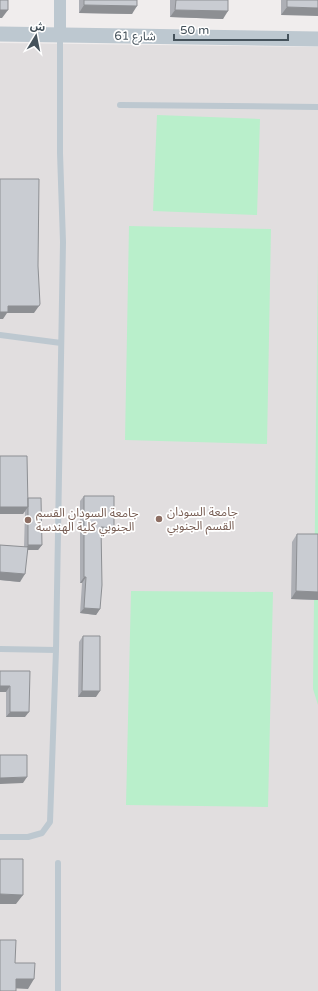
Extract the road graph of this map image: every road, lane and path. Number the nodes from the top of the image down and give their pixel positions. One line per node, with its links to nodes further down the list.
1 (60, 0): 3 (street)
2 (0, 34): 3 (street, شارع 61)
3 (60, 35): 4 (street, شارع 61); 8 (lane)
4 (318, 39)
5 (120, 105): 6 (lane)
6 (318, 107)
7 (0, 335): 8 (lane)
8 (61, 343): 10 (lane)
9 (0, 649): 10 (lane)
10 (56, 650): 11 (lane)
11 (0, 837)
12 (58, 863): 13 (lane)
13 (58, 991)

